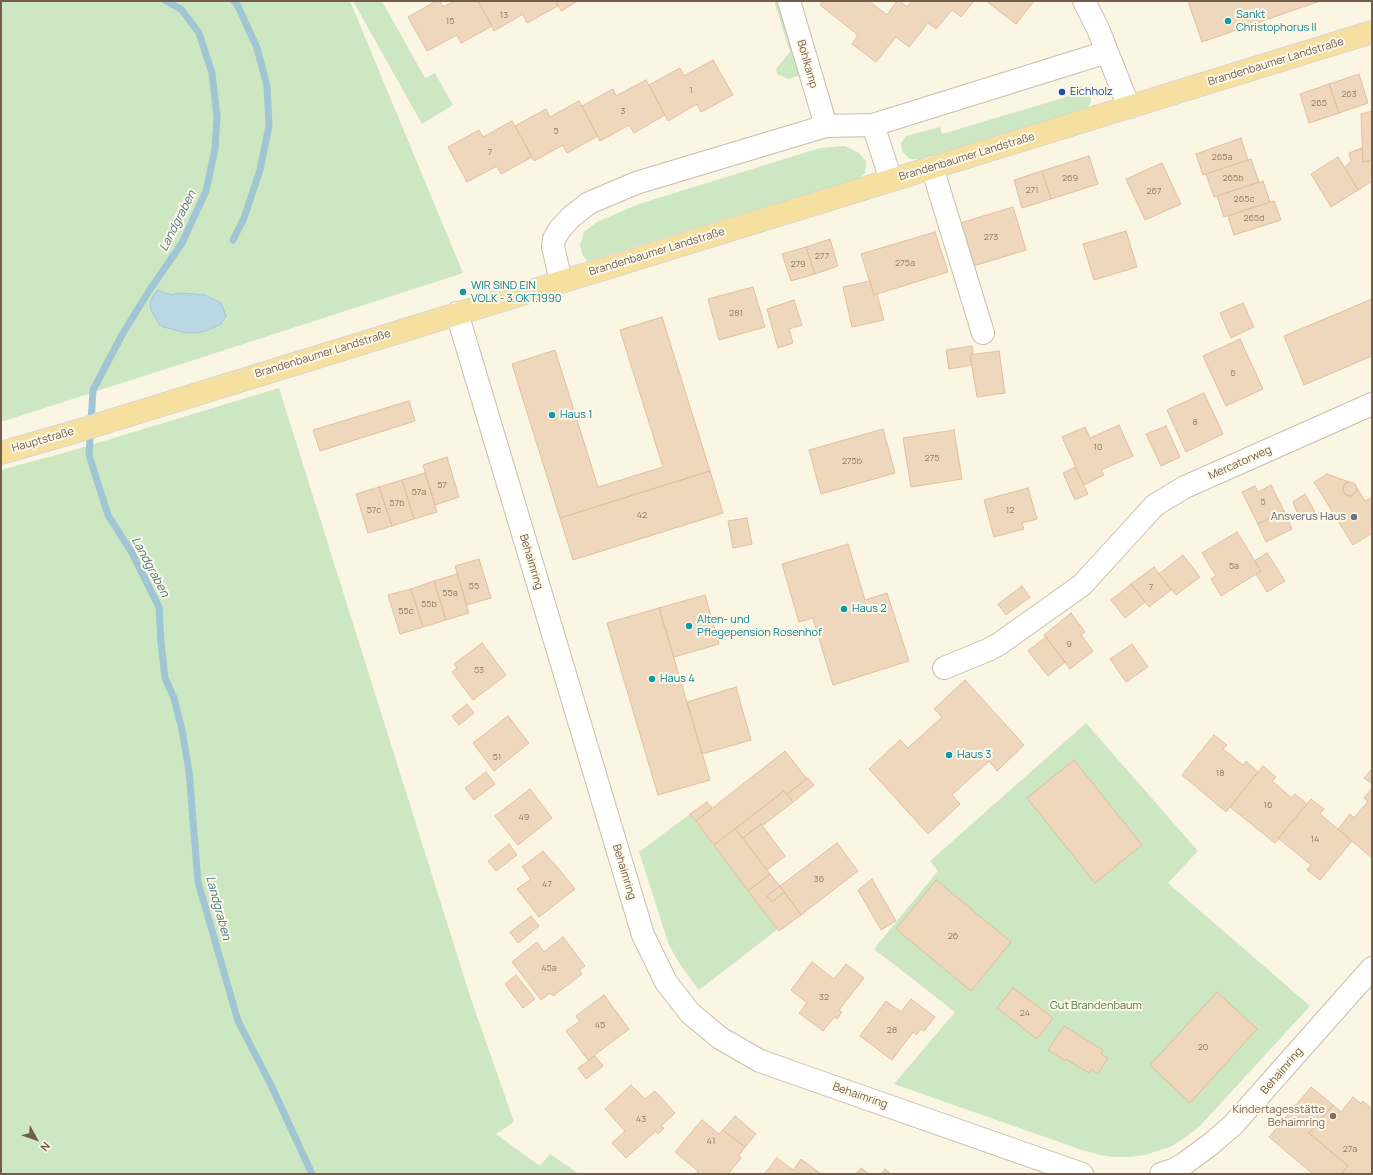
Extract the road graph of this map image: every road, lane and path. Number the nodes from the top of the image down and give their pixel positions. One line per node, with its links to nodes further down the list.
1 (789, 1): 7 (street, Bohlkamp)
2 (1084, 1): 4 (street)
3 (1372, 32): 5 (main road, Brandenbaumer Landstraße)
4 (1107, 52): 5 (street); 6 (street)
5 (1129, 107): 8 (main road, Brandenbaumer Landstraße)
6 (873, 125): 7 (street); 9 (street)
7 (826, 126): 10 (street)
8 (932, 168): 9 (main road, Brandenbaumer Landstraße); 12 (street)
9 (891, 180): 10 (main road, Brandenbaumer Landstraße)
10 (561, 281): 11 (main road, Brandenbaumer Landstraße)
11 (457, 313): 14 (main road, Brandenbaumer Landstraße); 18 (street, Behaimring)
12 (983, 333)
13 (1372, 404): 16 (street, Mercatorweg)
14 (80, 430): 15 (main road, Hauptstraße)
15 (1, 453)
16 (944, 668)
17 (1372, 968): 19 (street, Behaimring)
18 (1082, 1174)
19 (1161, 1174)

